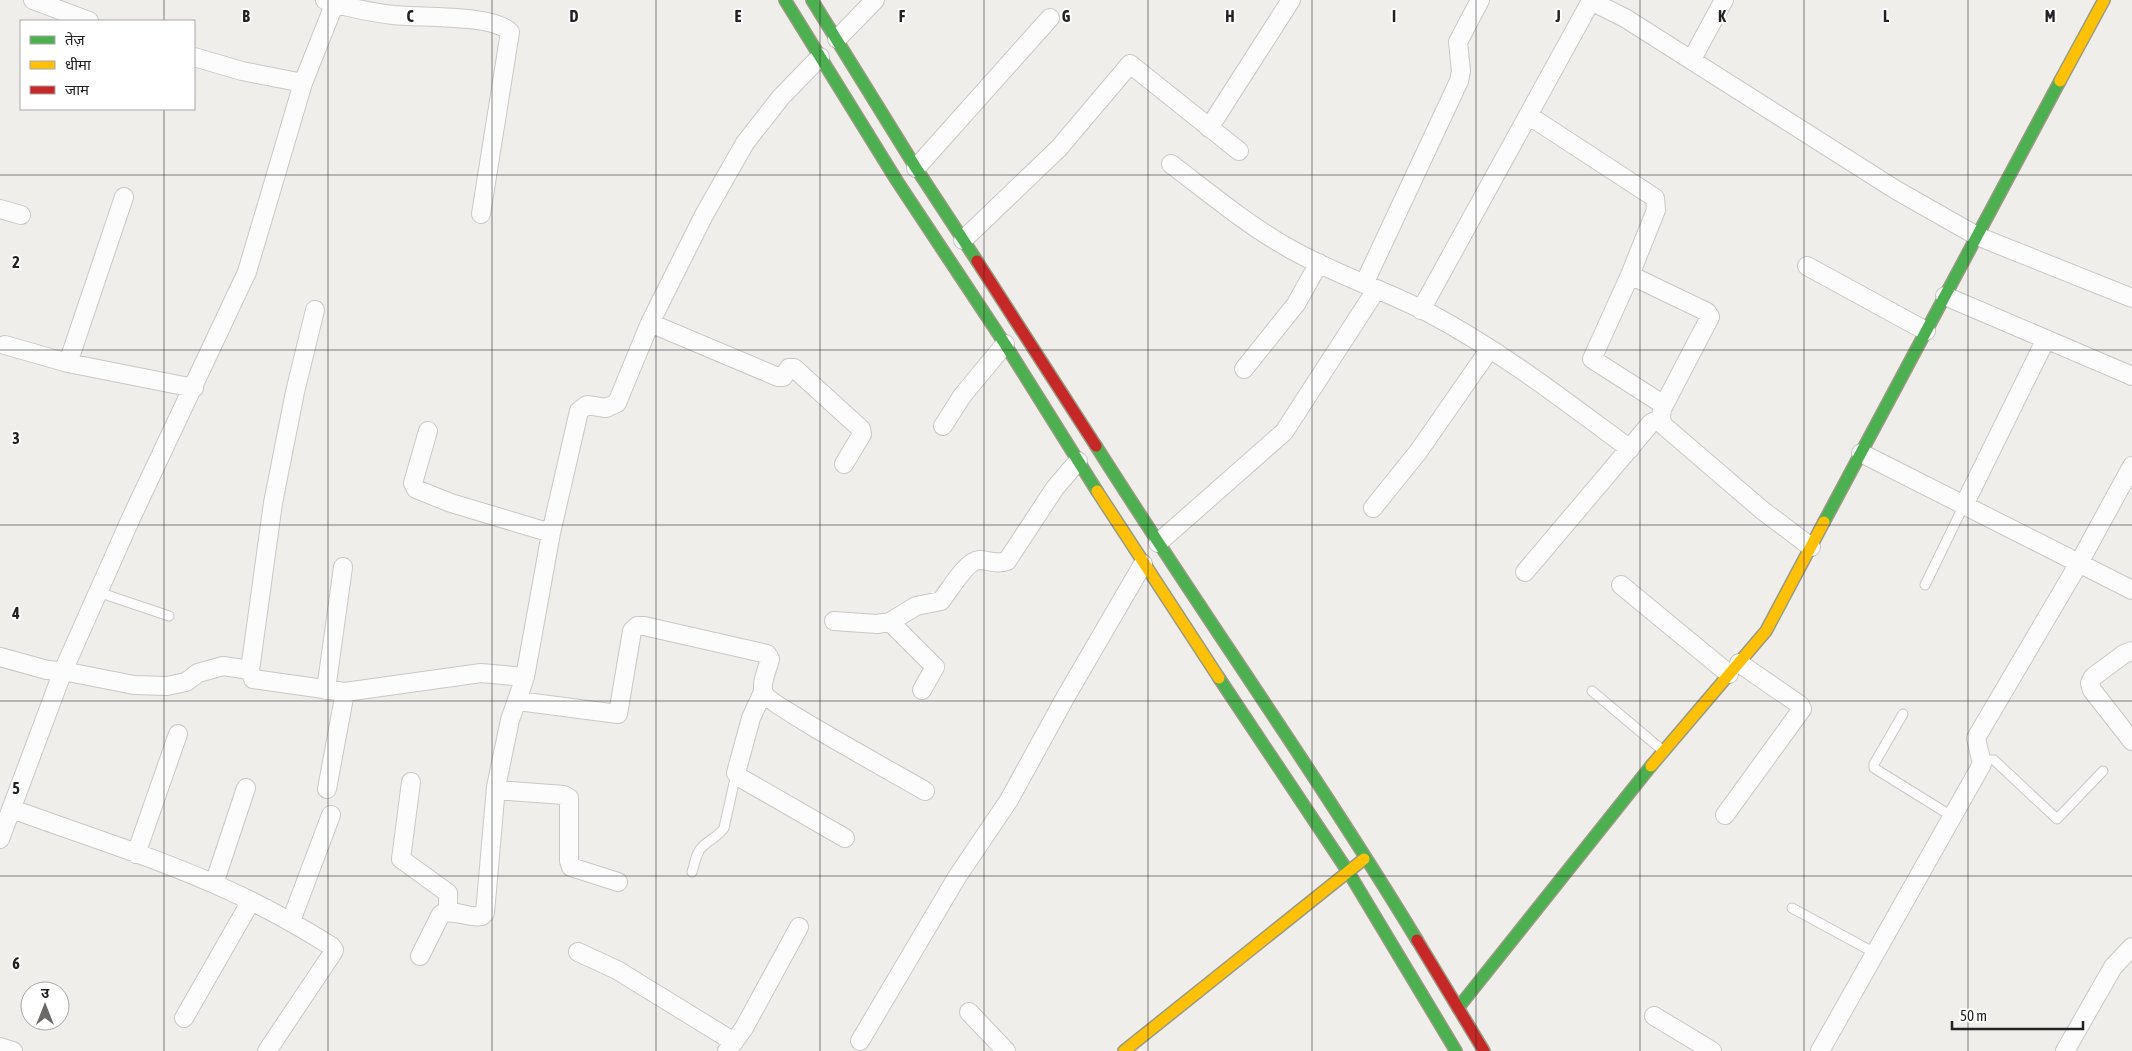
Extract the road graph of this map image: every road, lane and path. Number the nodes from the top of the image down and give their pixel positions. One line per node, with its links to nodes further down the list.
1 (33, 0): 11 (street)
2 (785, 0): 14 (main road)
3 (812, 0): 12 (main road)
4 (875, 0): 12 (street)
5 (1291, 0): 18 (street)
6 (1480, 0): 31 (street)
7 (1724, 0): 15 (street)
8 (2104, 0): 26 (main road)
9 (332, 1): 16 (street); 24 (street)
10 (1050, 18): 21 (street)
11 (86, 20)
12 (837, 39): 21 (main road)
13 (195, 57): 16 (street)
14 (820, 57): 36 (street); 39 (main road)
15 (1692, 59): 17 (street); 26 (street)
16 (303, 84): 45 (street)
17 (1528, 115): 30 (street); 35 (street)
18 (1209, 128): 19 (street); 27 (street)
19 (1239, 151)
20 (1171, 164): 28 (street)
21 (916, 168): 27 (main road)
22 (124, 197): 42 (street)
23 (0, 209): 25 (street)
24 (481, 214)
25 (22, 215)
26 (1977, 236): 32 (main road); 33 (street)
27 (963, 240): 57 (main road)
28 (1319, 264): 31 (street); 43 (street)
29 (1806, 266): 37 (street)
30 (1630, 275): 46 (street); 46 (street)
31 (1370, 287): 35 (street); 57 (street)
32 (1945, 296): 37 (main road); 38 (street)
33 (2132, 298)
34 (315, 310): 73 (street)
35 (1421, 310): 41 (street)
36 (650, 324): 52 (street); 56 (street)
37 (1926, 331): 50 (main road)
38 (2046, 339): 44 (street); 54 (street)
39 (1005, 344): 47 (street); 51 (main road)
40 (5, 346): 42 (street)
41 (1489, 350): 49 (street); 55 (street)
42 (68, 363): 45 (street)
43 (1244, 369)
44 (2132, 376)
45 (194, 388): 66 (street)
46 (1662, 411): 49 (street); 58 (street)
47 (942, 426)
48 (428, 431): 56 (street)
49 (1630, 449): 62 (street)
50 (1862, 453): 54 (street); 58 (main road)
51 (1078, 460): 60 (main road); 69 (street)
52 (844, 464)
53 (2132, 466): 59 (street)
54 (1964, 505): 59 (street); 64 (lane)
55 (1373, 508)
56 (551, 533): 75 (street)
57 (1158, 543): 101 (main road)
58 (1811, 547): 72 (main road)
59 (2079, 563): 65 (street); 86 (street)
60 (1143, 564): 103 (main road); 119 (street)
61 (343, 567): 76 (street)
62 (1525, 572)
63 (1621, 586): 72 (street)
64 (1925, 586)
65 (2132, 590)
66 (98, 592): 67 (lane); 74 (street)
67 (169, 616)
68 (834, 620): 69 (street)
69 (890, 622): 77 (street)
70 (2132, 651): 84 (street)
71 (0, 657): 74 (street)
72 (1734, 669): 85 (main road); 96 (street)
73 (250, 670): 74 (street); 76 (street)
74 (63, 671): 94 (street)
75 (525, 677): 79 (street); 81 (street)
76 (326, 690): 79 (street)
77 (922, 690)
78 (1592, 691): 85 (lane)
79 (345, 692): 91 (street)
80 (763, 692): 81 (street); 88 (street); 93 (street)
81 (518, 701): 92 (street)
82 (1903, 714): 97 (lane)
83 (178, 734): 100 (street)
84 (2132, 741)
85 (1663, 751): 115 (main road)
86 (1982, 760): 87 (lane); 97 (street)
87 (2103, 771)
88 (736, 773): 98 (street); 102 (lane)
89 (410, 782): 108 (street)
90 (246, 788): 105 (street)
91 (327, 789)
92 (496, 790): 104 (street); 108 (street)
93 (925, 791)
94 (12, 809): 99 (street); 100 (street)
95 (331, 815): 109 (street)
96 (1725, 815)
97 (1953, 817): 113 (street)
98 (845, 838)
99 (0, 839)
100 (136, 854): 105 (street)
101 (1367, 857): 103 (main road); 115 (main road)
102 (692, 872)
103 (1349, 873): 125 (main road); 126 (main road)
104 (618, 882)
105 (214, 884): 106 (street)
106 (250, 901): 109 (street); 118 (street)
107 (1792, 908): 113 (lane)
108 (448, 911): 114 (street)
109 (291, 921): 123 (street)
110 (799, 927): 120 (street)
111 (2132, 946): 130 (street)
112 (578, 952): 120 (street)
113 (1875, 953): 129 (street)
114 (420, 956)
115 (1458, 1008): 127 (main road)
116 (969, 1012): 124 (street)
117 (1654, 1016): 128 (street)
118 (184, 1018)
119 (860, 1040)
120 (730, 1046)
121 (0, 1047): 122 (street)
122 (12, 1051)
123 (267, 1051)
124 (1006, 1051)
125 (1125, 1051)
126 (1456, 1051)
127 (1484, 1051)
128 (1712, 1051)
129 (1820, 1051)
130 (2065, 1051)

